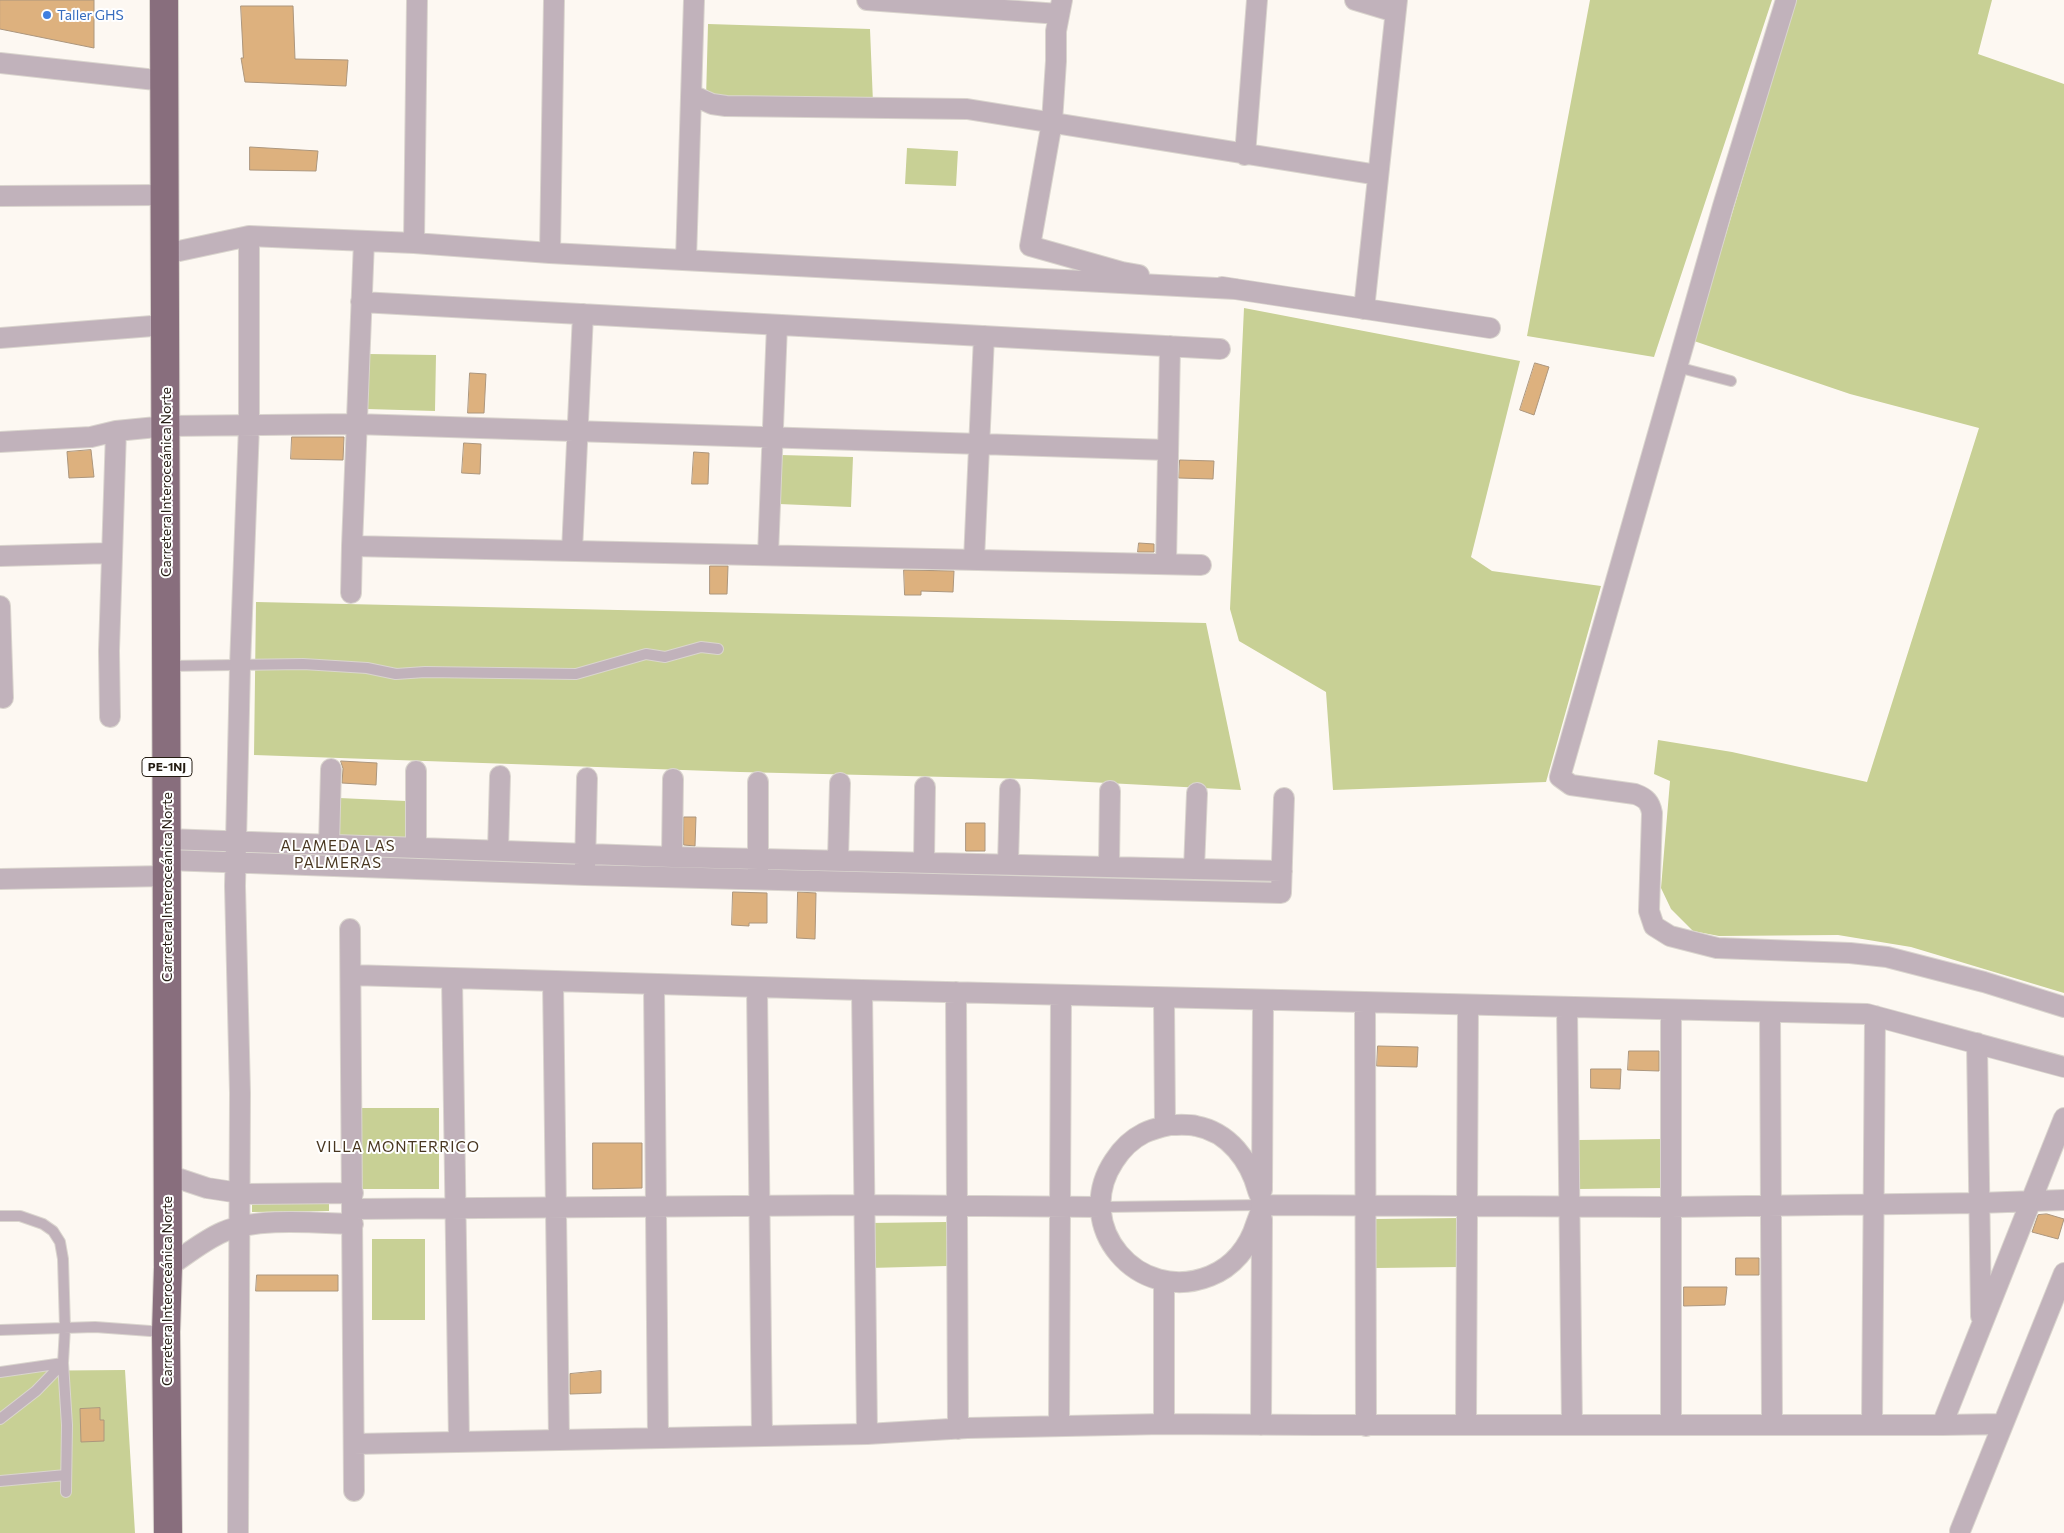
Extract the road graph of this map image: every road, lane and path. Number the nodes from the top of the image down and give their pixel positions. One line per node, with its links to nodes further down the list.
1 (164, 0): 13 (highway, Carretera Interoceánica Norte / PE-1NJ)
2 (417, 0): 22 (street)
3 (554, 0): 23 (street)
4 (694, 0): 14 (street)
5 (866, 0): 9 (street)
6 (1257, 0): 16 (street)
7 (1354, 0): 10 (street)
8 (1786, 0): 37 (street)
9 (975, 4): 11 (street)
10 (1396, 6): 17 (street)
11 (1061, 7): 15 (street)
12 (0, 63): 13 (street)
13 (165, 81): 19 (highway, Carretera Interoceánica Norte / PE-1NJ)
14 (692, 95): 15 (street); 25 (street)
15 (1052, 122): 16 (street); 26 (street)
16 (1245, 155): 17 (street)
17 (1378, 175): 28 (street)
18 (0, 196): 19 (street)
19 (165, 196): 24 (highway, Carretera Interoceánica Norte / PE-1NJ)
20 (249, 236): 21 (street); 24 (street); 41 (street)
21 (364, 241): 22 (street); 27 (street)
22 (414, 243): 23 (street)
23 (550, 253): 25 (street)
24 (165, 254): 31 (highway, Carretera Interoceánica Norte / PE-1NJ)
25 (686, 260): 26 (street)
26 (1235, 289): 28 (street)
27 (361, 302): 29 (street); 39 (street)
28 (1364, 309): 32 (street)
29 (583, 314): 30 (street); 43 (street)
30 (777, 325): 33 (street); 44 (street)
31 (165, 326): 34 (street); 40 (highway, Carretera Interoceánica Norte / PE-1NJ)
32 (1490, 328)
33 (984, 336): 35 (street); 46 (street)
34 (0, 338)
35 (1170, 346): 36 (street); 47 (street)
36 (1220, 349)
37 (1677, 366): 38 (lane); 107 (street)
38 (1731, 381)
39 (356, 424): 41 (street); 43 (street); 48 (street)
40 (167, 426): 41 (street); 42 (street); 59 (highway, Carretera Interoceánica Norte / PE-1NJ)
41 (249, 426): 60 (street)
42 (116, 431): 45 (street); 50 (street)
43 (578, 431): 44 (street); 49 (street)
44 (772, 438): 46 (street); 51 (street)
45 (0, 442)
46 (979, 444): 47 (street); 53 (street)
47 (1168, 450): 54 (street)
48 (352, 546): 49 (street); 56 (street)
49 (572, 551): 51 (street)
50 (112, 553): 52 (street); 62 (street)
51 (768, 555): 53 (street)
52 (0, 556)
53 (974, 560): 54 (street)
54 (1166, 564): 55 (street)
55 (1201, 565)
56 (351, 593)
57 (0, 606): 61 (street)
58 (718, 649): 60 (lane)
59 (166, 666): 60 (lane); 81 (highway, Carretera Interoceánica Norte / PE-1NJ)
60 (240, 666): 75 (street)
61 (3, 698)
62 (110, 717)
63 (331, 769): 76 (street)
64 (416, 771): 77 (street)
65 (500, 776): 78 (street)
66 (587, 778): 79 (street)
67 (673, 779): 80 (street)
68 (758, 782): 82 (street)
69 (840, 783): 83 (street)
70 (925, 787): 85 (street)
71 (1010, 789): 86 (street)
72 (1110, 791): 87 (street)
73 (1197, 793): 88 (street)
74 (1284, 798): 89 (street)
75 (236, 842): 76 (street); 81 (street); 84 (street)
76 (328, 846): 77 (street)
77 (416, 848): 78 (street)
78 (498, 851): 79 (street)
79 (586, 854): 80 (street); 90 (street)
80 (672, 857): 82 (street)
81 (167, 858): 84 (street); 91 (street); 115 (highway, Carretera Interoceánica Norte / PE-1NJ)
82 (758, 858): 83 (street); 92 (street)
83 (838, 860): 85 (street)
84 (235, 862): 90 (street); 116 (street)
85 (924, 862): 86 (street)
86 (1008, 864): 87 (street)
87 (1109, 867): 88 (street)
88 (1194, 869): 89 (street)
89 (1282, 871): 92 (street)
90 (585, 875): 92 (street)
91 (0, 879)
92 (758, 880)
93 (350, 929): 94 (street)
94 (351, 975): 95 (street); 133 (street)
95 (452, 978): 96 (street); 134 (street)
96 (553, 981): 97 (street); 130 (street)
97 (654, 984): 98 (street); 125 (street)
98 (757, 987): 99 (street); 126 (street)
99 (862, 990): 100 (street); 121 (street)
100 (956, 992): 101 (street); 127 (street)
101 (1060, 995): 102 (street); 135 (street)
102 (1164, 998): 103 (street); 114 (street)
103 (1263, 1000): 104 (street); 122 (street)
104 (1365, 1002): 105 (street); 123 (street)
105 (1468, 1005): 106 (street); 128 (street)
106 (1566, 1007): 108 (street); 129 (street)
107 (2064, 1007)
108 (1671, 1010): 109 (street); 132 (street)
109 (1770, 1012): 110 (street); 124 (street)
110 (1875, 1016): 111 (street); 120 (street)
111 (1976, 1043): 112 (street); 119 (street)
112 (2064, 1067)
113 (2064, 1118): 118 (street)
114 (1165, 1126): 122 (street); 131 (street)
115 (168, 1174): 116 (street); 138 (highway, Carretera Interoceánica Norte / PE-1NJ)
116 (238, 1193): 133 (street); 137 (street)
117 (2064, 1200): 118 (street)
118 (2031, 1201): 119 (street); 141 (street)
119 (1980, 1203): 120 (street); 141 (street)
120 (1874, 1204): 124 (street); 155 (street)
121 (864, 1205): 126 (street); 127 (street); 160 (street)
122 (1262, 1205): 123 (street); 131 (lane); 140 (street); 150 (street)
123 (1365, 1205): 128 (street); 158 (street)
124 (1772, 1205): 132 (street); 154 (street)
125 (656, 1206): 126 (street); 130 (street); 162 (street)
126 (759, 1206): 161 (street)
127 (957, 1206): 135 (street); 159 (street)
128 (1467, 1206): 129 (street); 151 (street)
129 (1569, 1206): 132 (street); 152 (street)
130 (556, 1207): 134 (street); 163 (street)
131 (1102, 1207): 135 (street); 140 (street)
132 (1671, 1207): 153 (street)
133 (353, 1208): 134 (street); 137 (street); 165 (street)
134 (456, 1208): 164 (street)
135 (1060, 1208): 157 (street)
136 (0, 1216): 142 (lane)
137 (238, 1227): 138 (street); 172 (street)
138 (168, 1267): 144 (highway, Carretera Interoceánica Norte / PE-1NJ)
139 (2064, 1273): 149 (street)
140 (1164, 1281): 148 (street)
141 (1981, 1326): 156 (street)
142 (65, 1328): 143 (lane); 144 (lane); 145 (lane)
143 (0, 1330)
144 (166, 1332): 171 (highway, Carretera Interoceánica Norte / PE-1NJ)
145 (63, 1363): 146 (lane); 147 (lane); 166 (lane)
146 (0, 1372)
147 (0, 1419)
148 (1164, 1424): 150 (street); 157 (street)
149 (2002, 1424): 156 (street); 170 (street)
150 (1261, 1425): 158 (street)
151 (1466, 1425): 152 (street); 158 (street)
152 (1572, 1425): 153 (street)
153 (1671, 1425): 154 (street)
154 (1772, 1425): 155 (street)
155 (1872, 1425): 156 (street)
156 (1942, 1425)
157 (1059, 1426): 159 (street)
158 (1366, 1426)
159 (958, 1429): 160 (street)
160 (867, 1434): 161 (street)
161 (762, 1436): 162 (street)
162 (658, 1438): 163 (street)
163 (559, 1440): 164 (street)
164 (459, 1442): 165 (street)
165 (354, 1444): 168 (street)
166 (66, 1475): 167 (lane); 169 (lane)
167 (0, 1481)
168 (354, 1491)
169 (66, 1492)
170 (1960, 1531)
171 (168, 1533)
172 (238, 1533)

